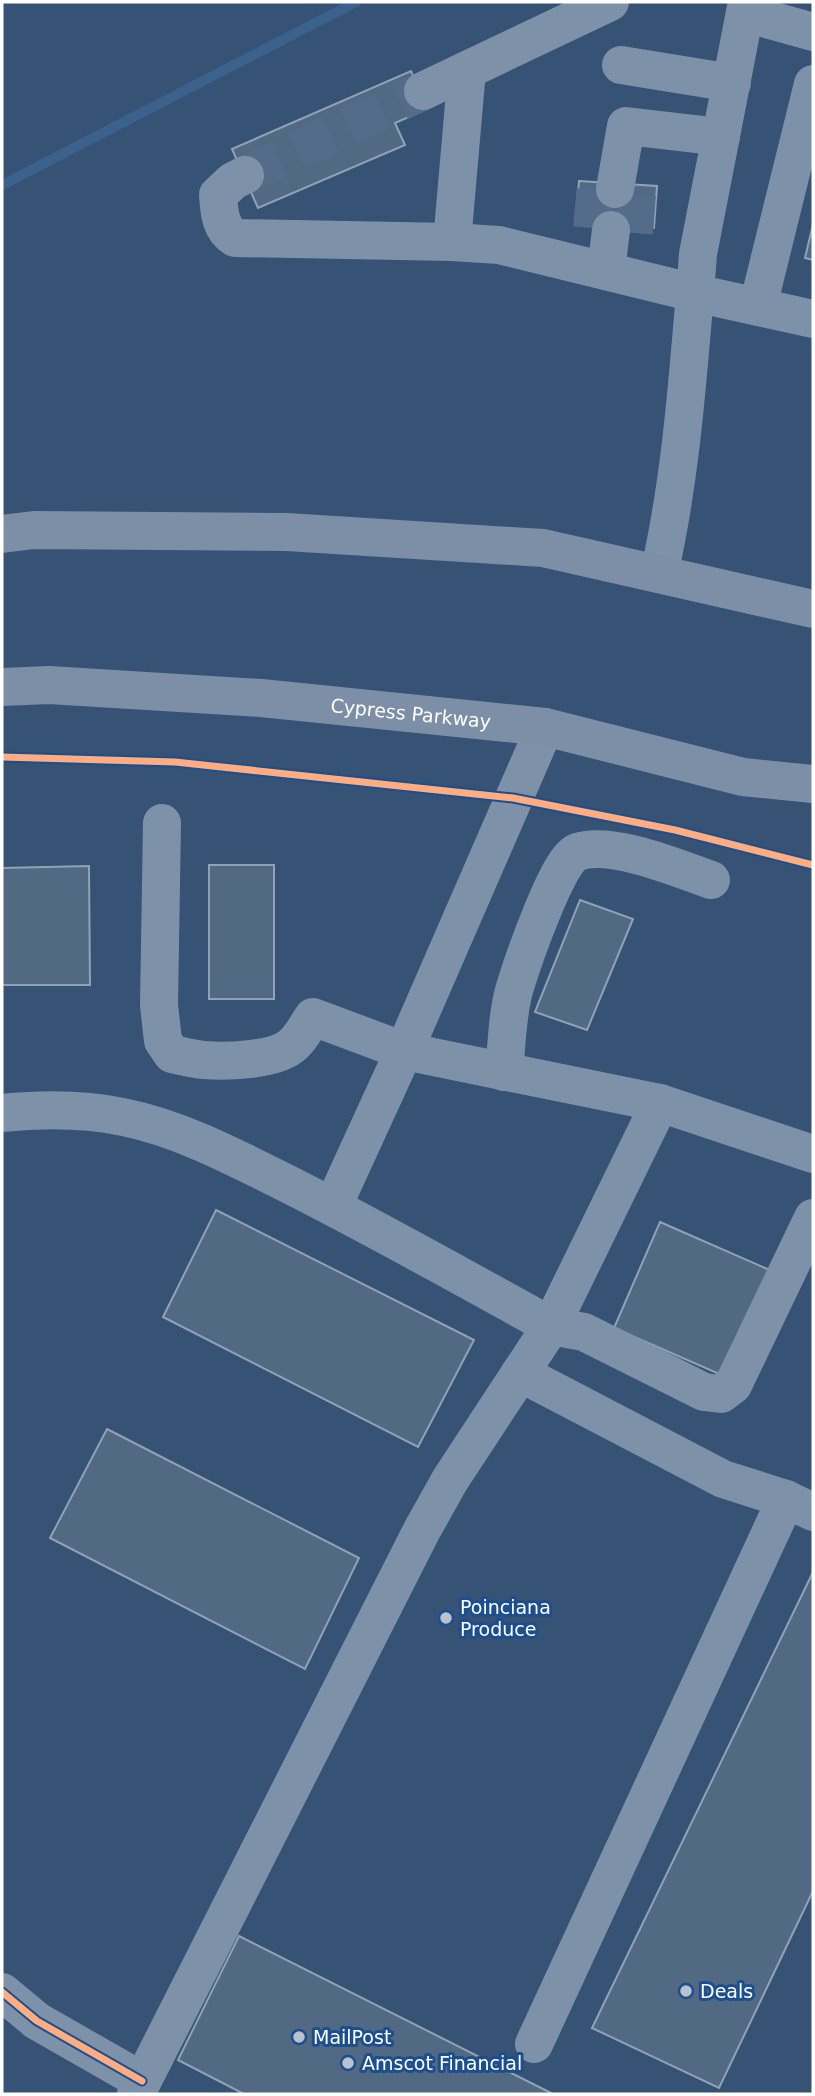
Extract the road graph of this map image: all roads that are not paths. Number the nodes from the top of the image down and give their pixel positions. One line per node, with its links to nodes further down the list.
1 (604, 5): 4 (street)
2 (746, 8): 3 (street); 6 (street)
3 (813, 32)
4 (481, 64): 8 (street); 13 (street)
5 (621, 65): 6 (street)
6 (732, 83): 9 (street)
7 (813, 84): 14 (street)
8 (423, 91)
9 (721, 137): 12 (street); 15 (street)
10 (244, 175): 13 (street)
11 (813, 177): 14 (street)
12 (616, 189)
13 (452, 242): 15 (street)
14 (772, 254): 16 (street)
15 (695, 293): 16 (street); 19 (street)
16 (758, 306): 17 (street)
17 (813, 319)
18 (2, 534): 19 (main road)
19 (659, 575): 20 (main road)
20 (813, 609)
21 (2, 687): 22 (main road, Cypress Parkway)
22 (545, 727): 23 (main road, Cypress Parkway); 26 (street)
23 (813, 784)
24 (162, 823): 26 (street)
25 (711, 880): 27 (street)
26 (404, 1051): 27 (street); 31 (street)
27 (504, 1072): 28 (street)
28 (660, 1103): 30 (street); 33 (street)
29 (2, 1113): 31 (street)
30 (813, 1154)
31 (333, 1206): 33 (street)
32 (813, 1218): 33 (street)
33 (551, 1326): 34 (street)
34 (520, 1373): 35 (street); 38 (street)
35 (800, 1506): 37 (street)
36 (2, 1992): 38 (street)
37 (534, 2044)
38 (139, 2087)

